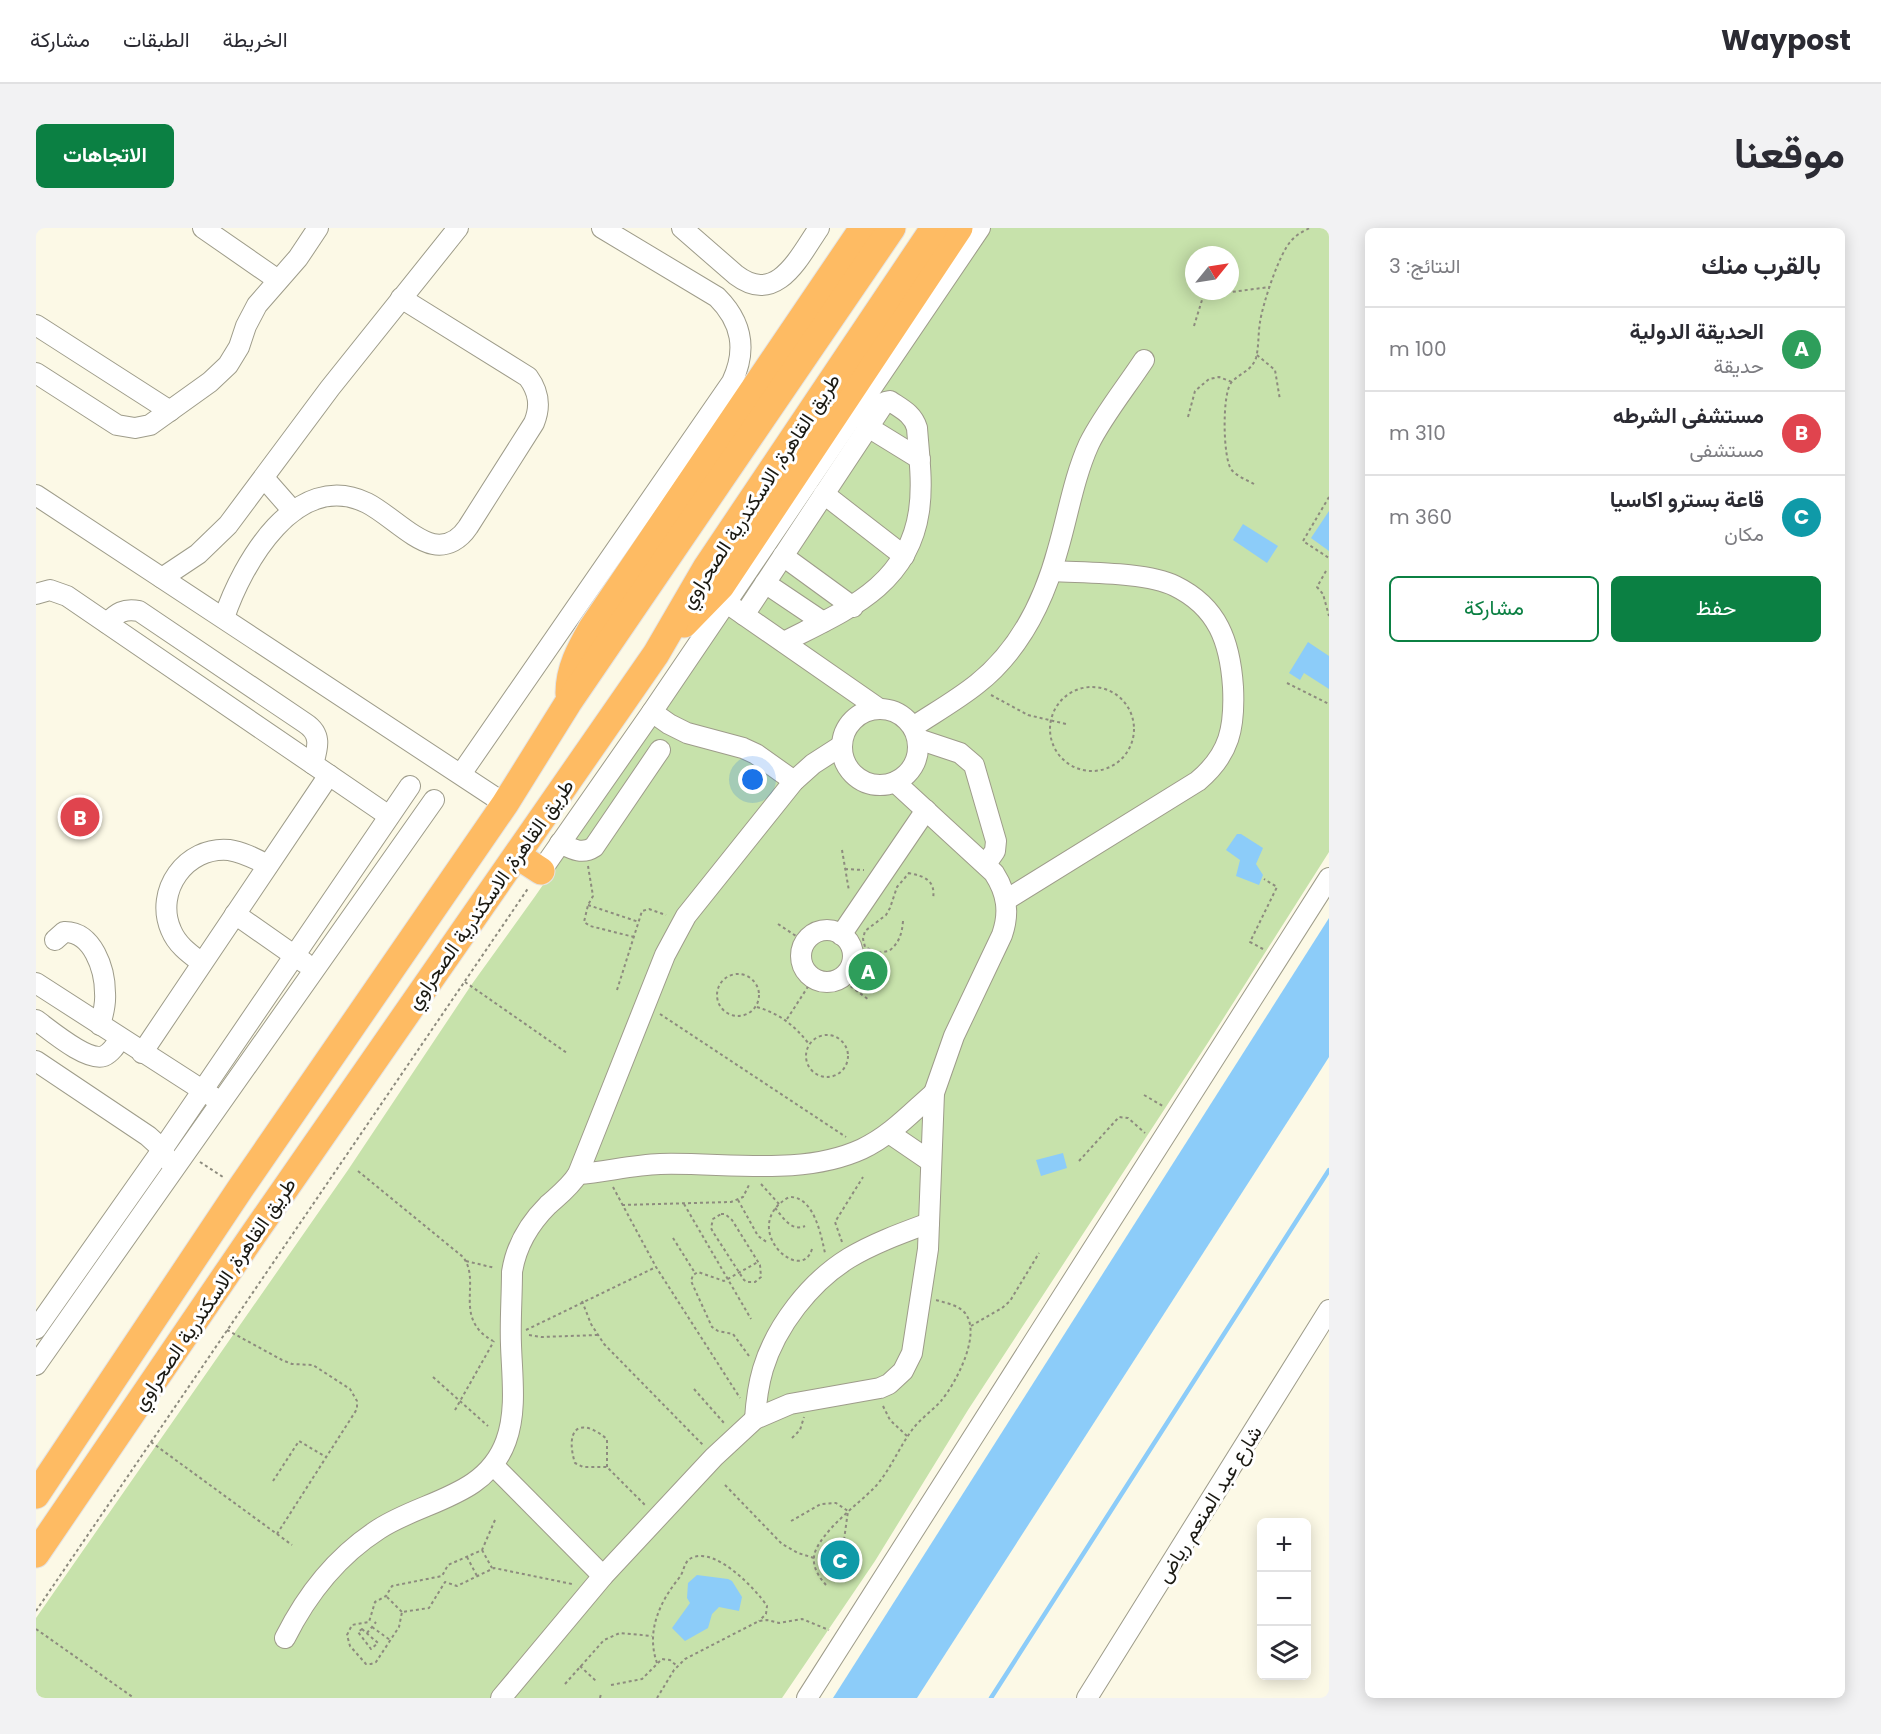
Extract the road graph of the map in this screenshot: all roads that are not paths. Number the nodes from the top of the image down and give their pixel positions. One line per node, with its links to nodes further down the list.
1 (203, 228): 12 (street)
2 (318, 228): 12 (street)
3 (458, 228): 13 (street)
4 (602, 228): 45 (street)
5 (682, 228): 6 (street)
6 (819, 228)
7 (863, 228): 38 (highway)
8 (892, 228): 38 (highway, طريق القاهرة, الاسكندرية الصحراوي)
9 (934, 228): 36 (highway, طريق القاهرة, الاسكندرية الصحراوي)
10 (959, 228): 36 (highway)
11 (980, 228): 30 (street)
12 (278, 280): 17 (street)
13 (401, 298): 20 (street); 23 (street)
14 (36, 325): 17 (street)
15 (1144, 360): 26 (street)
16 (36, 373): 17 (street)
17 (170, 411)
18 (868, 427): 19 (street); 19 (street); 21 (street)
19 (920, 459): 25 (street)
20 (264, 478): 23 (street); 27 (street)
21 (824, 494): 24 (street); 25 (street)
22 (36, 495): 27 (street)
23 (293, 512): 33 (street)
24 (783, 556): 28 (street); 31 (street)
25 (904, 556): 31 (street)
26 (1053, 571): 41 (street); 59 (street)
27 (162, 578): 33 (street)
28 (765, 584): 32 (street); 34 (street)
29 (36, 594): 35 (street)
30 (726, 603): 32 (street); 40 (street)
31 (852, 607): 34 (street)
32 (744, 615): 37 (street)
33 (224, 618): 45 (street)
34 (823, 622): 37 (street)
35 (107, 623): 44 (street); 44 (street)
36 (667, 638): 54 (highway, طريق القاهرة, الاسكندرية الصحراوي)
37 (784, 642): 39 (street)
38 (568, 703): 50 (highway, طريق القاهرة, الاسكندرية الصحراوي)
39 (878, 708): 41 (street); 42 (street)
40 (652, 712): 46 (street); 53 (street)
41 (915, 733): 47 (street); 55 (street)
42 (841, 746): 46 (street); 47 (street)
43 (660, 750): 53 (street)
44 (321, 770): 52 (street); 56 (street)
45 (461, 774): 50 (street)
46 (794, 781): 79 (street)
47 (895, 782): 51 (street)
48 (410, 786): 52 (street)
49 (434, 800): 65 (street)
50 (505, 804): 86 (highway, طريق القاهرة, الاسكندرية الصحراوي)
51 (926, 810): 55 (street); 61 (street)
52 (389, 816): 63 (street)
53 (560, 843): 57 (street)
54 (518, 856): 57 (highway); 87 (highway, طريق القاهرة, الاسكندرية الصحراوي)
55 (986, 864): 59 (street)
56 (268, 865): 60 (street); 64 (street)
57 (540, 871)
58 (1329, 879): 91 (street)
59 (1006, 900): 73 (street)
60 (235, 914): 63 (street); 64 (street)
61 (841, 935): 61 (street)
62 (55, 940): 68 (street)
63 (295, 956): 65 (street); 72 (street)
64 (202, 963): 70 (street)
65 (315, 969): 74 (street)
66 (36, 983): 68 (street)
67 (36, 1020): 69 (street)
68 (100, 1025): 69 (street)
69 (120, 1039): 70 (street)
70 (142, 1053): 72 (street)
71 (36, 1061): 76 (street)
72 (203, 1090): 74 (street); 76 (street)
73 (934, 1093): 75 (street); 78 (street)
74 (221, 1102): 77 (street)
75 (889, 1133): 78 (street); 79 (street)
76 (162, 1150): 77 (street); 82 (street)
77 (180, 1160): 83 (street)
78 (930, 1161): 80 (street)
79 (578, 1174): 85 (street)
80 (929, 1222): 84 (street); 84 (street)
81 (1329, 1310): 92 (street, شارع عبد المنعم رياض)
82 (36, 1329)
83 (36, 1365)
84 (755, 1419): 88 (street)
85 (494, 1466): 88 (street); 89 (street)
86 (39, 1486)
87 (36, 1554)
88 (598, 1582): 90 (street)
89 (285, 1638)
90 (501, 1698)
91 (807, 1698)
92 (1088, 1698)

